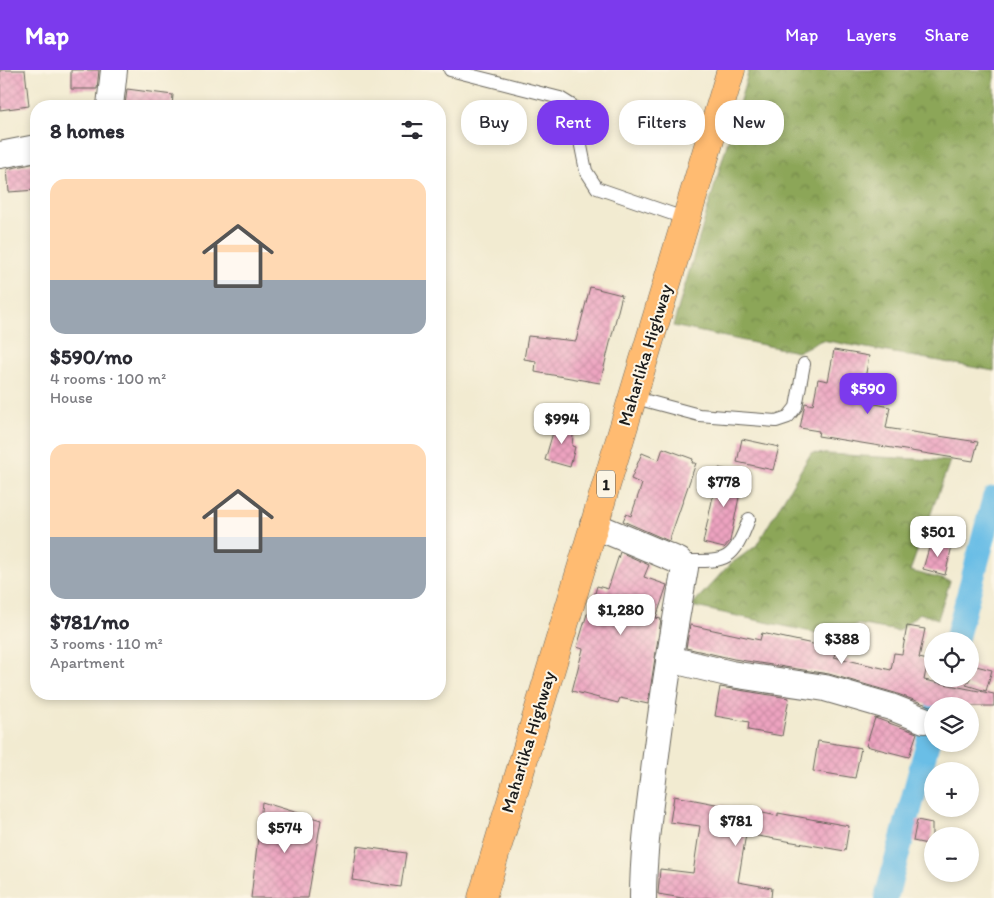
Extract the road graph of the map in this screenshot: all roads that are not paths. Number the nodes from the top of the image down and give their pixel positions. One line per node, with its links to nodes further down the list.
1 (114, 70): 4 (street)
2 (450, 70): 7 (lane)
3 (731, 70): 7 (main road, Maharlika Highway / 1)
4 (111, 100)
5 (30, 149): 6 (street)
6 (0, 155)
7 (687, 219): 9 (main road, Maharlika Highway / 1)
8 (804, 364): 9 (lane)
9 (632, 397): 11 (main road, Maharlika Highway / 1)
10 (749, 519): 12 (lane)
11 (593, 526): 12 (street); 15 (main road, Maharlika Highway / 1)
12 (679, 561): 13 (street)
13 (669, 659): 14 (street); 16 (street)
14 (924, 720)
15 (482, 898)
16 (643, 898)

